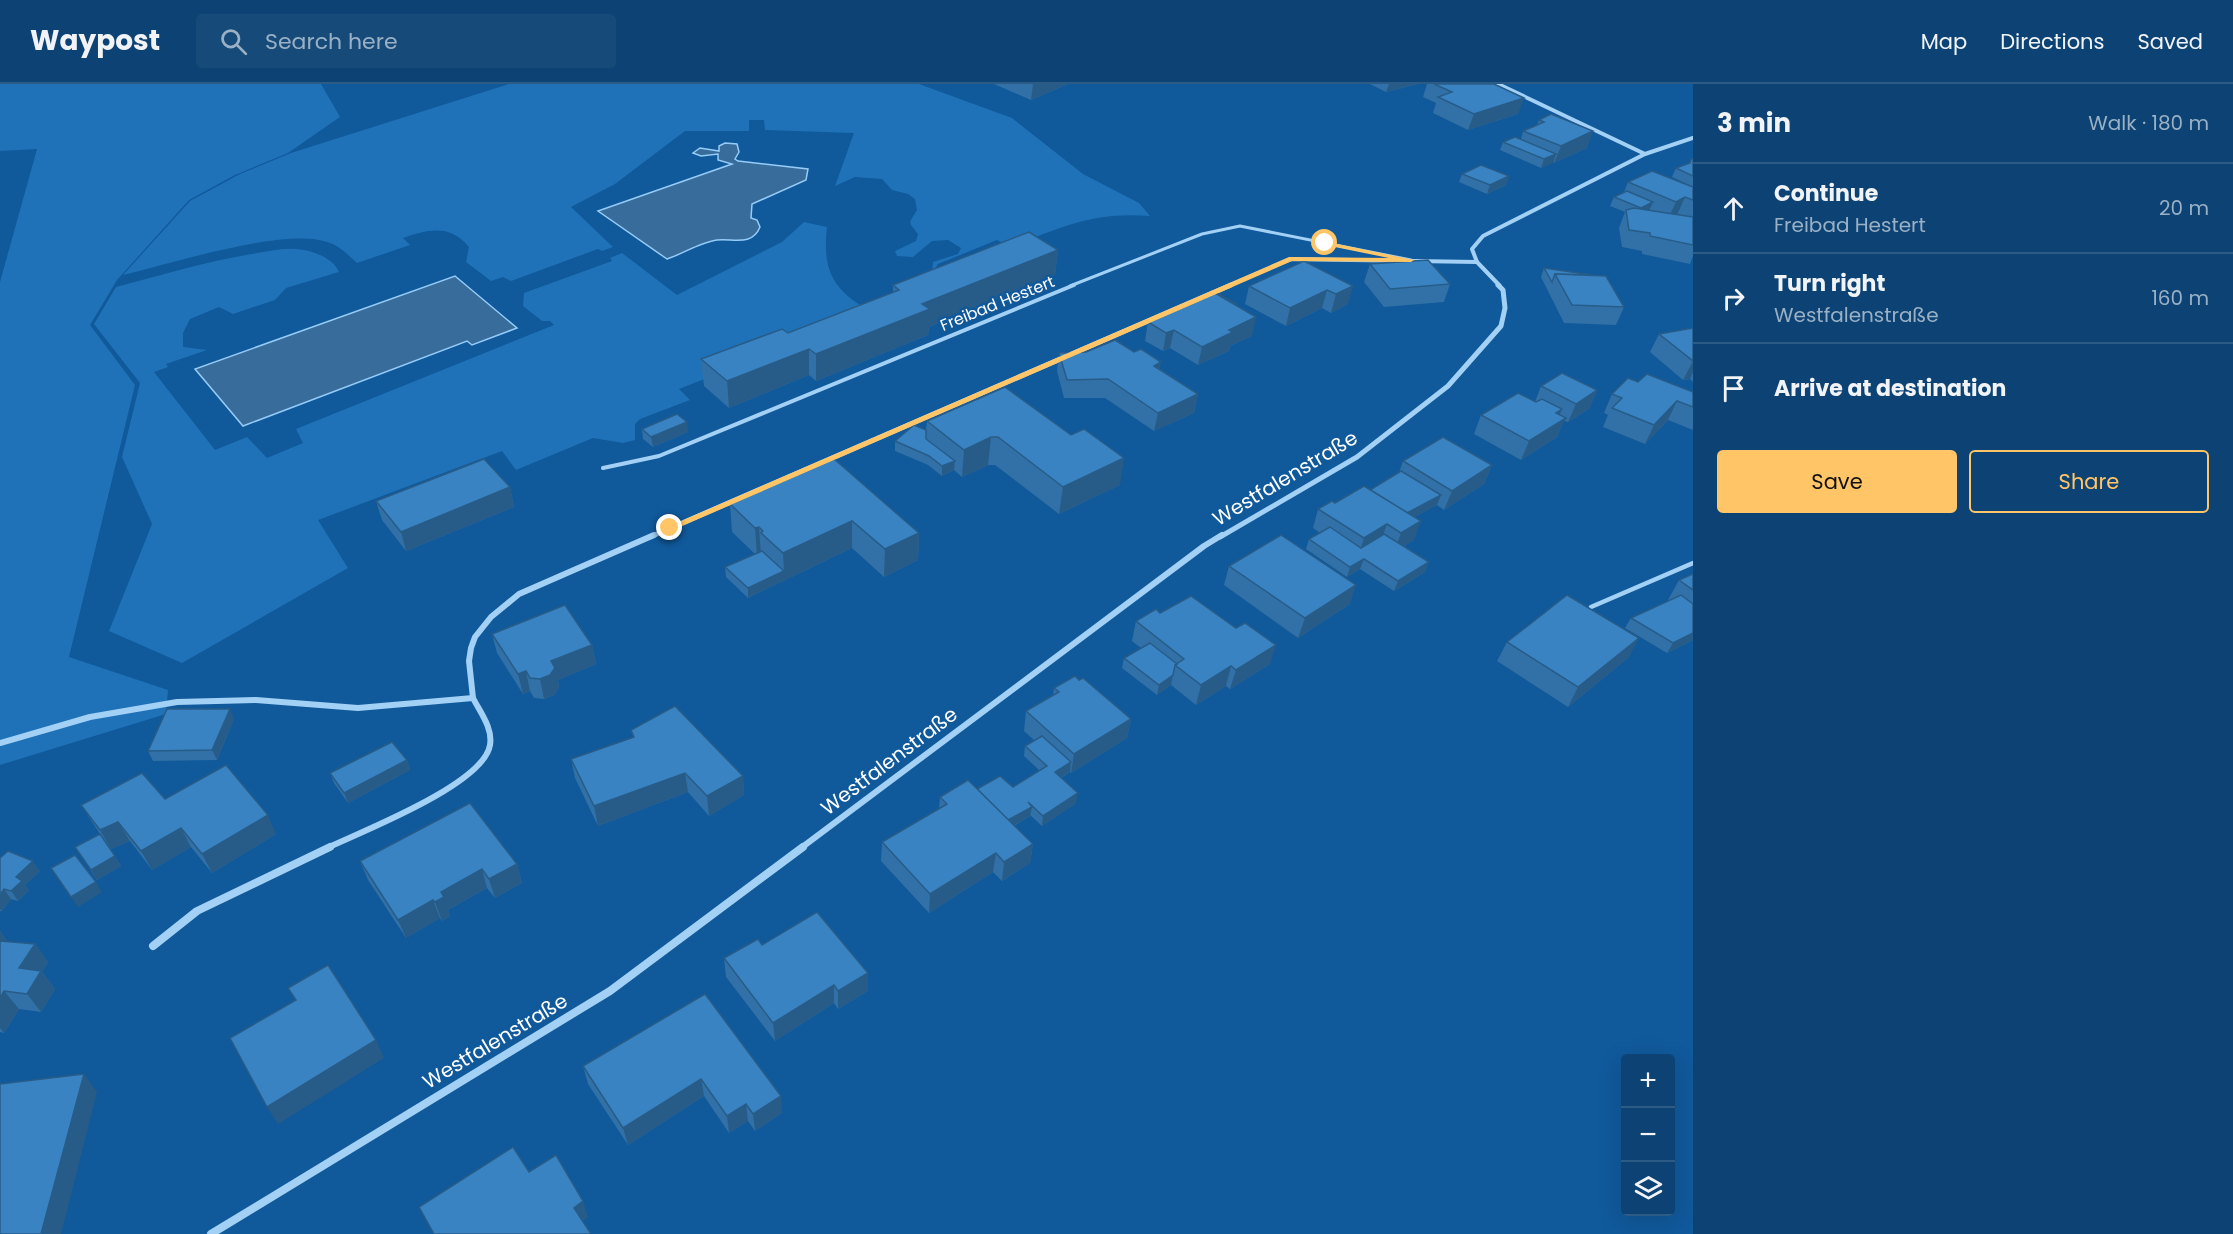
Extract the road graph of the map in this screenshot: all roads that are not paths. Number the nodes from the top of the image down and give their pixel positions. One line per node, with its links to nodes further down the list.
1 (1498, 84): 3 (street)
2 (1693, 138): 3 (street)
3 (1645, 154): 5 (street)
4 (1411, 260): 5 (street); 6 (lane, Freibad Hestert); 9 (street)
5 (1477, 262): 12 (street, Westfalenstraße)
6 (603, 468)
7 (1693, 562): 8 (lane)
8 (1591, 607)
9 (473, 698): 10 (street); 11 (street)
10 (0, 743)
11 (153, 946)
12 (211, 1234)

